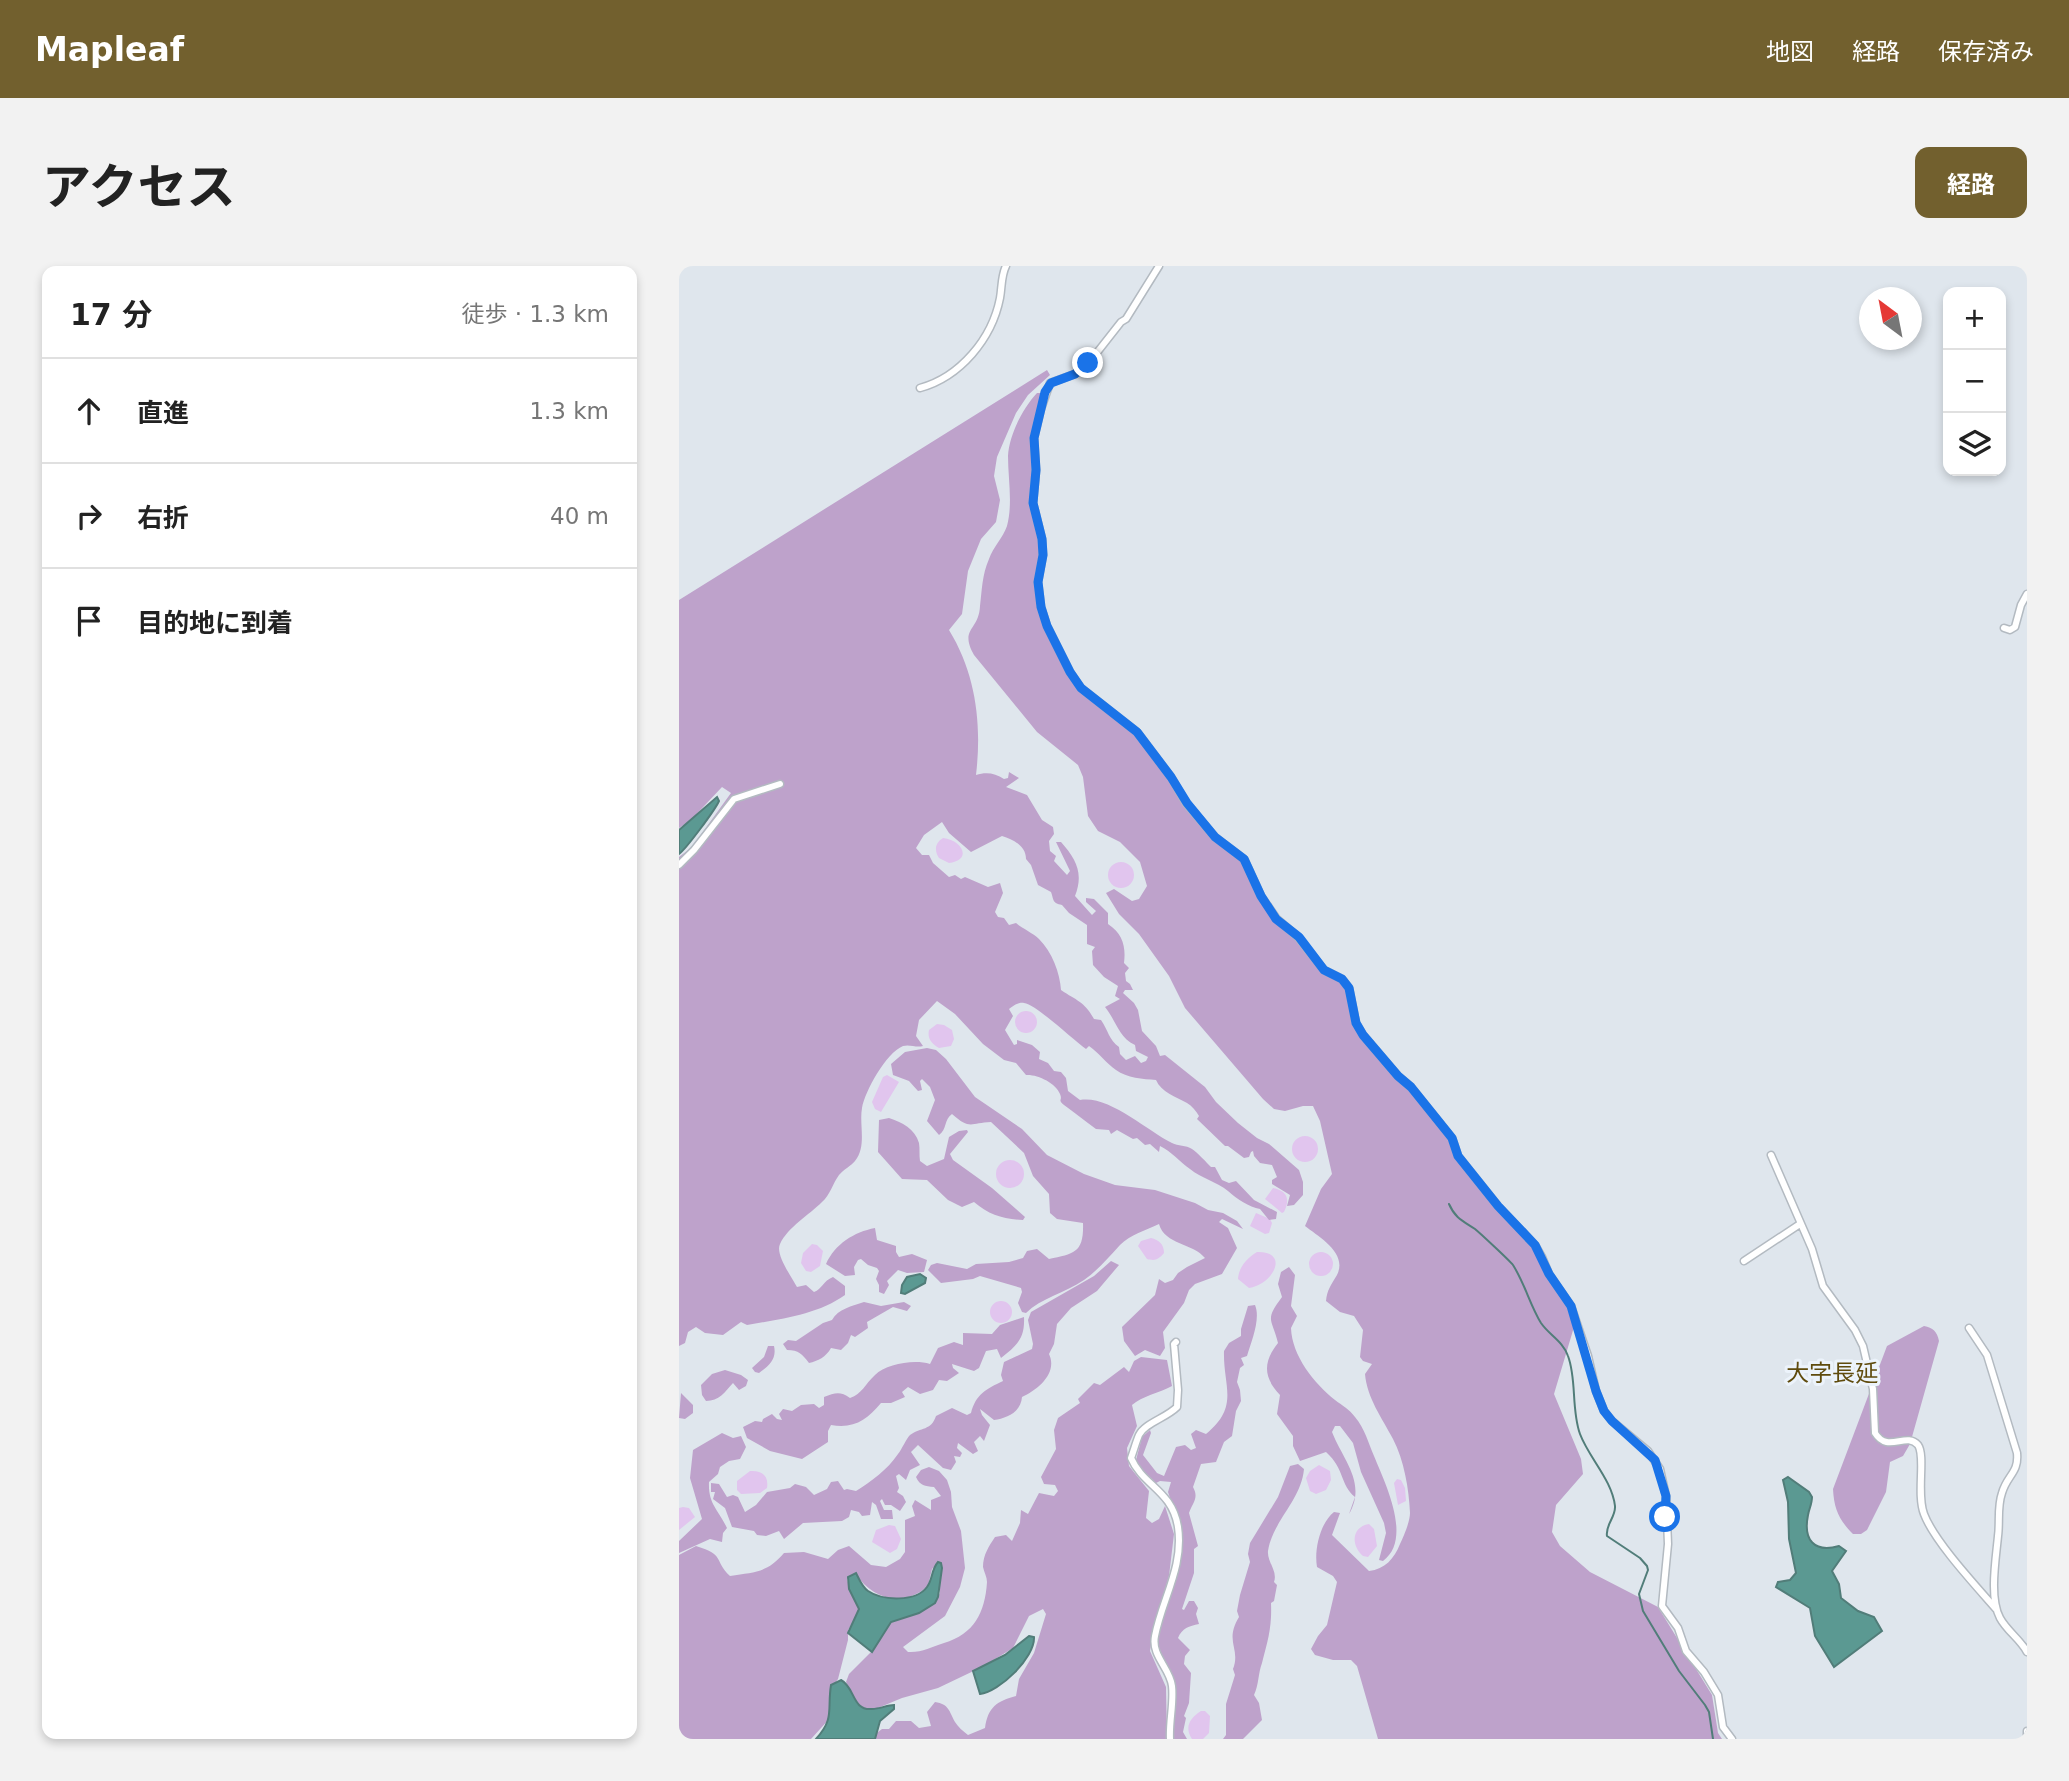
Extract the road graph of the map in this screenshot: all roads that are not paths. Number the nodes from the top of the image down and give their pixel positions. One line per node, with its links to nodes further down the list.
1 (1006, 266): 3 (street)
2 (1159, 266): 17 (street)
3 (920, 387)
4 (2027, 594): 5 (street)
5 (2004, 628)
6 (780, 784): 7 (street)
7 (679, 865)
8 (1771, 1155): 9 (street)
9 (1800, 1224): 10 (street); 13 (street)
10 (1744, 1261)
11 (1969, 1328): 13 (street)
12 (1176, 1342): 16 (street)
13 (1996, 1609): 14 (street)
14 (2027, 1652)
15 (2027, 1731): 18 (street)
16 (1170, 1739)
17 (1732, 1739)
18 (2027, 1739)

